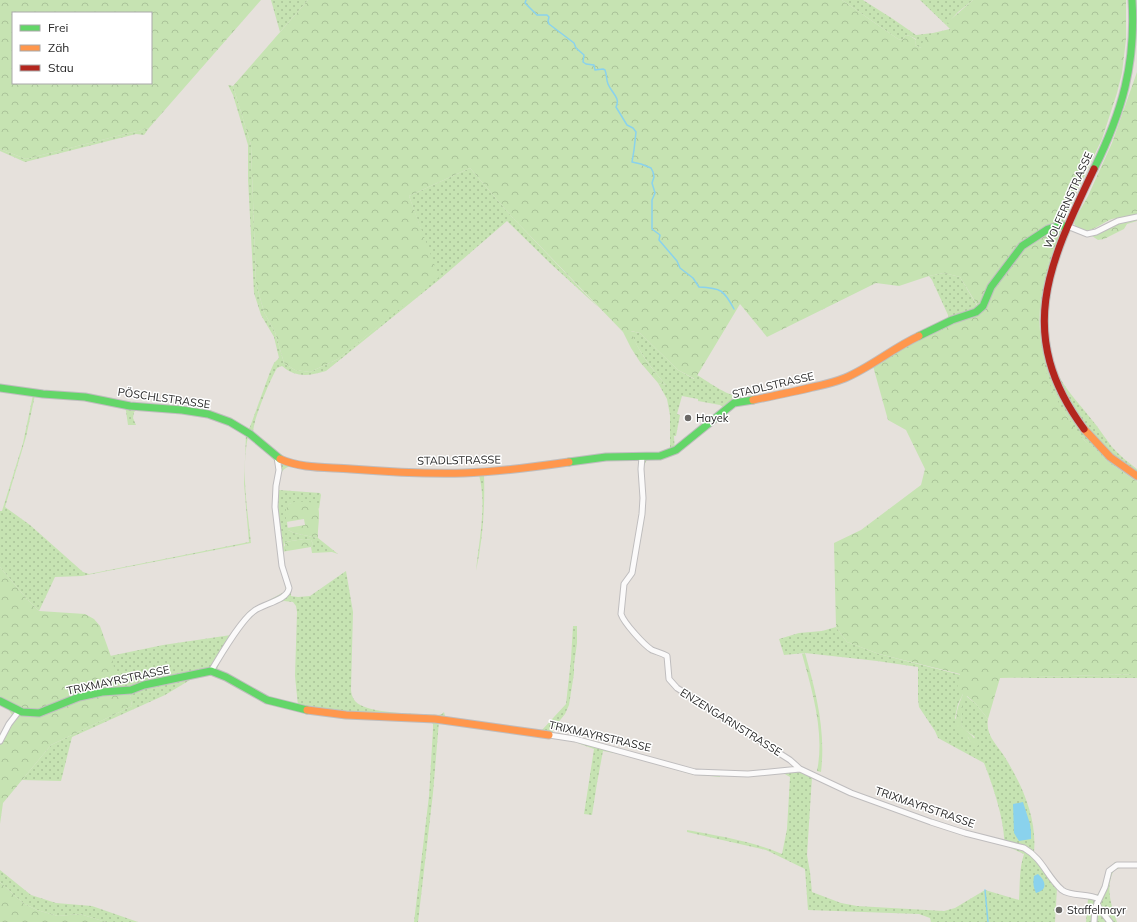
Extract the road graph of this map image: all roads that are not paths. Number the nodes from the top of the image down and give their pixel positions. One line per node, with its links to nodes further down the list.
1 (1132, 0): 2 (street, WOLFERNSTRASSE)
2 (1135, 33): 4 (street, WOLFERNSTRASSE)
3 (1137, 217): 4 (street)
4 (1067, 226): 7 (street, STADLSTRASSE); 10 (street, WOLFERNSTRASSE)
5 (0, 388): 6 (street, PÖSCHLSTRASSE)
6 (277, 457): 8 (street, STADLSTRASSE); 9 (street)
7 (642, 457): 8 (street, STADLSTRASSE); 16 (street, ENZENGARNSTRASSE)
8 (290, 463): 9 (street)
9 (280, 470): 11 (street)
10 (1137, 476)
11 (210, 671): 13 (street, TRIXMAYRSTRASSE); 14 (street, TRIXMAYRSTRASSE)
12 (0, 701): 13 (street)
13 (19, 711): 15 (street)
14 (549, 735): 16 (street, TRIXMAYRSTRASSE)
15 (0, 741)
16 (800, 770): 18 (street, TRIXMAYRSTRASSE)
17 (1137, 865): 18 (street)
18 (1098, 901): 19 (street); 20 (street)
19 (1105, 917): 20 (street); 21 (street)
20 (1094, 922)
21 (1110, 922)

